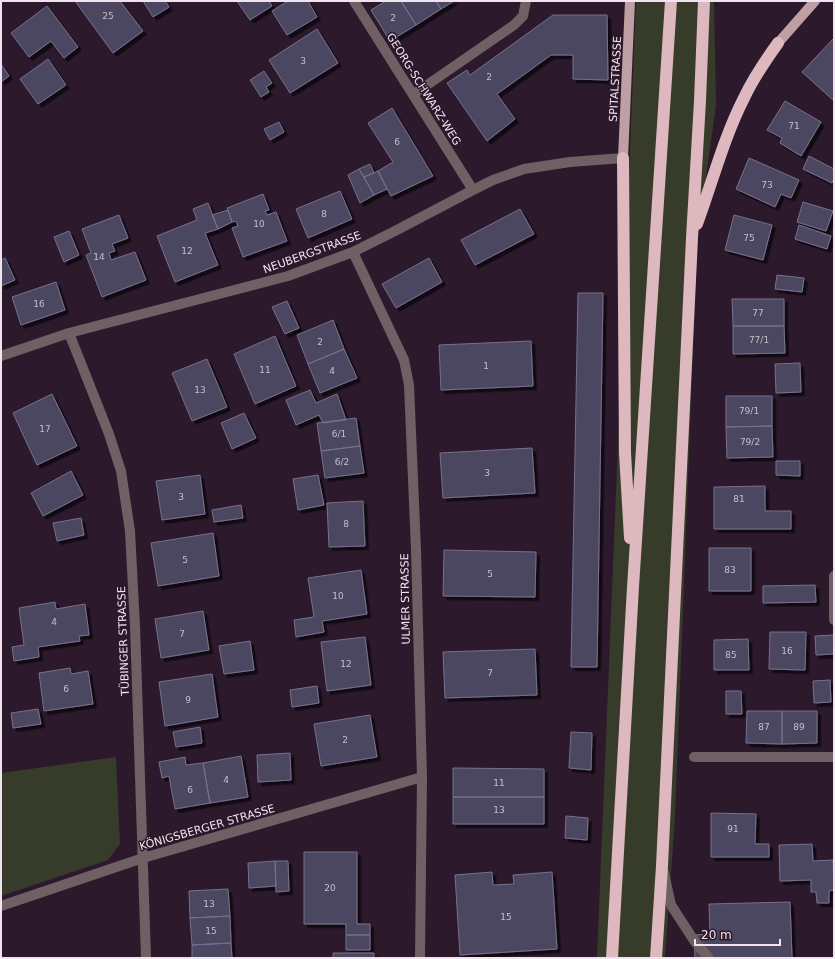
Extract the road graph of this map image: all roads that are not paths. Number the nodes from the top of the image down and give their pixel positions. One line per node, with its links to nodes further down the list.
1 (354, 1): 8 (street, GEORG-SCHWARZ-WEG)
2 (526, 1): 8 (street)
3 (630, 1): 9 (main road, SPITALSTRASSE)
4 (671, 1): 16 (highway)
5 (704, 1): 11 (highway)
6 (815, 1): 7 (main road)
7 (778, 43): 11 (highway)
8 (414, 94): 10 (street, GEORG-SCHWARZ-WEG)
9 (623, 158): 10 (street, NEUBERGSTRASSE); 16 (highway)
10 (473, 190): 12 (street, NEUBERGSTRASSE)
11 (692, 238): 22 (highway)
12 (353, 252): 13 (street, NEUBERGSTRASSE); 20 (street, ULMER STRASSE)
13 (69, 333): 14 (street, NEUBERGSTRASSE); 21 (street, TÜBINGER STRASSE)
14 (1, 356)
15 (834, 576): 17 (street)
16 (633, 587): 26 (highway)
17 (834, 620)
18 (694, 757): 19 (street)
19 (834, 758)
20 (422, 777): 21 (street, KÖNIGSBERGER STRASSE); 25 (street, ULMER STRASSE)
21 (143, 858): 23 (street, KÖNIGSBERGER STRASSE); 24 (street, TÜBINGER STRASSE)
22 (662, 866): 27 (highway); 28 (street)
23 (1, 906)
24 (146, 958)
25 (420, 958)
26 (612, 958)
27 (656, 958)
28 (709, 958)

